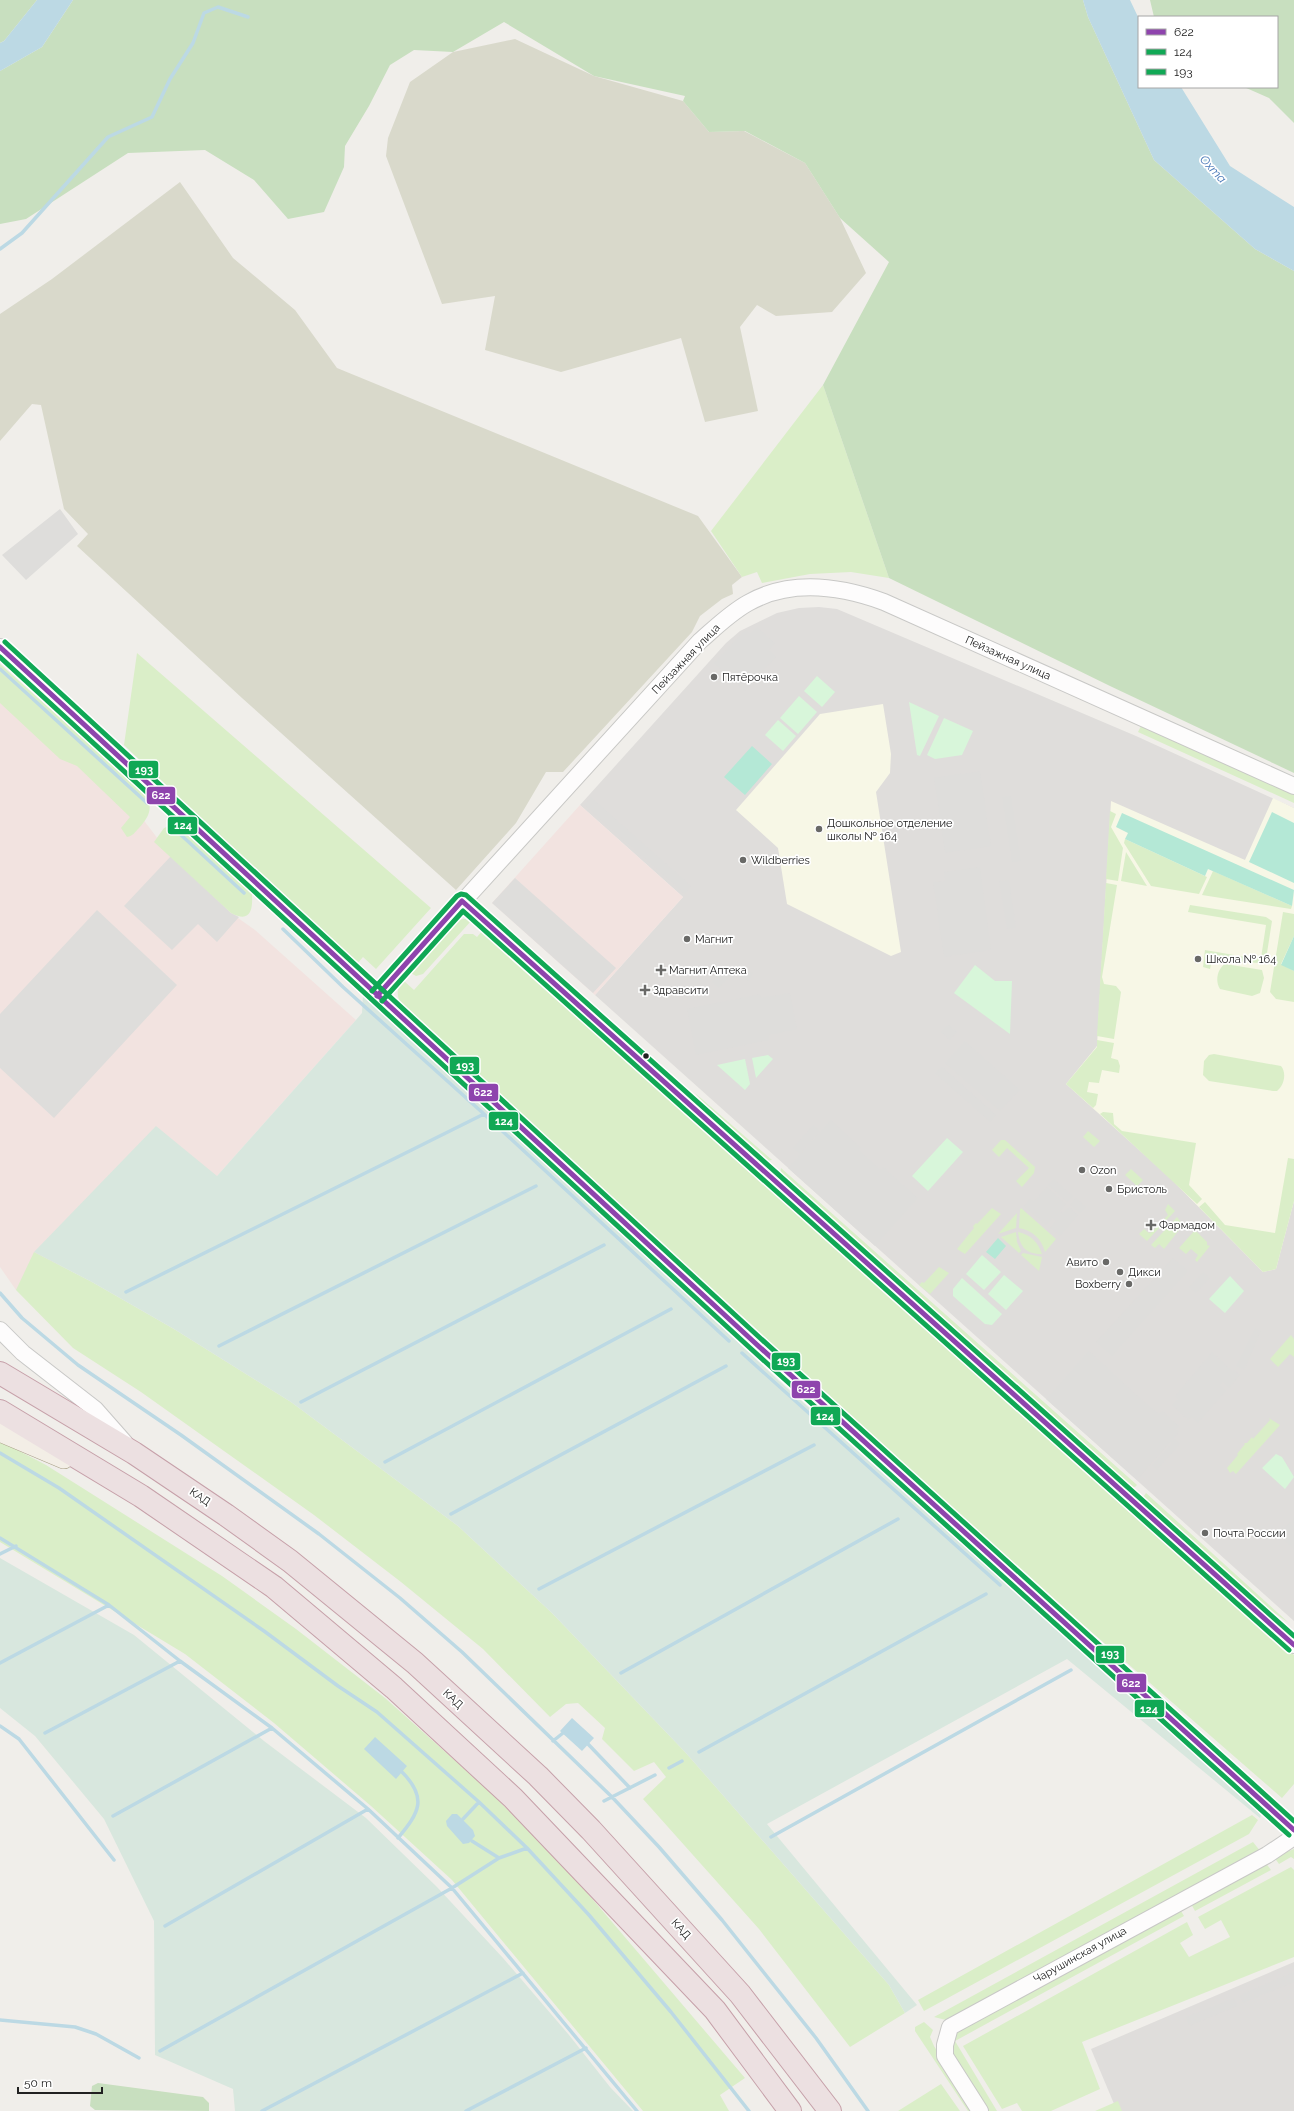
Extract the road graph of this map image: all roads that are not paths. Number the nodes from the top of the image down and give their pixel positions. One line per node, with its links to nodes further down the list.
1 (0, 647): 4 (street)
2 (1294, 786): 3 (street, Пейзажная улица)
3 (462, 901): 4 (street, Пейзажная улица); 11 (street)
4 (377, 996): 12 (street)
5 (0, 1330): 9 (street)
6 (0, 1373): 9 (highway, КАД)
7 (0, 1411): 10 (highway)
8 (0, 1431): 10 (main road)
9 (134, 1453): 15 (highway, КАД)
10 (110, 1477): 14 (highway)
11 (1294, 1645)
12 (1294, 1830)
13 (1294, 1837): 16 (street, Чарушинская улица)
14 (790, 2111)
15 (830, 2111)
16 (980, 2111)

